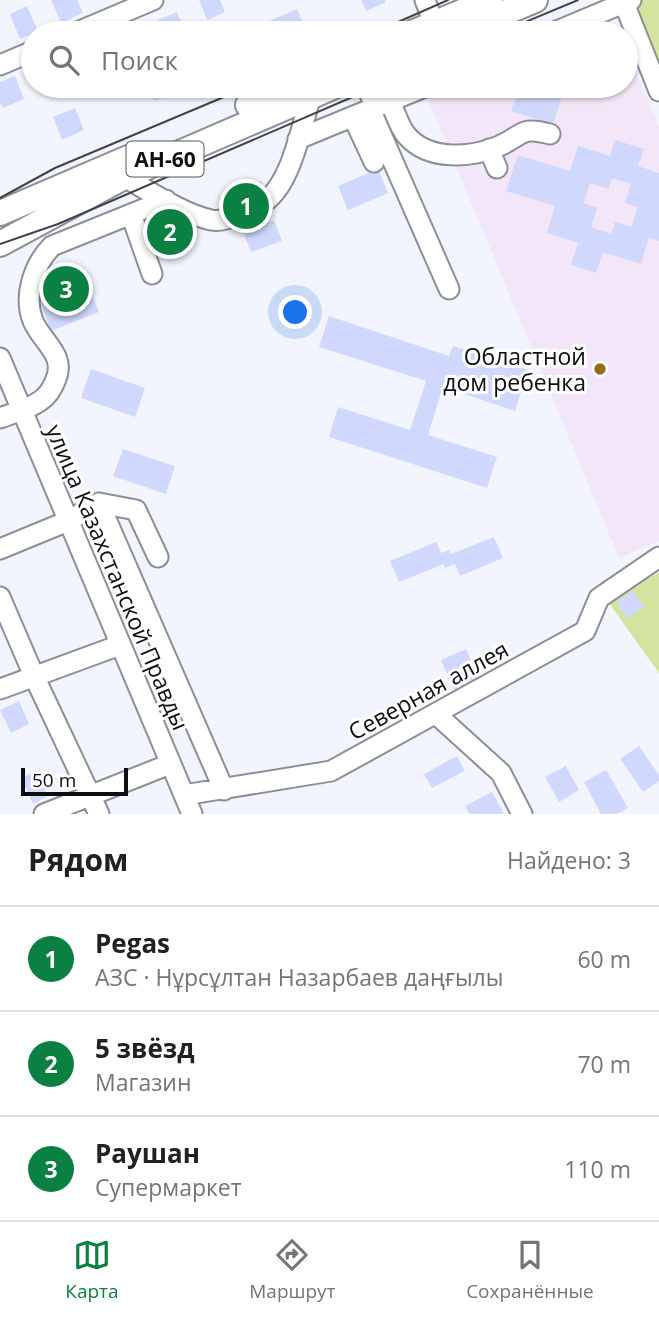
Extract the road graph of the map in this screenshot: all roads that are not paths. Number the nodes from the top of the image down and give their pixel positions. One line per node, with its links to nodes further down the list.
1 (153, 0): 6 (street)
2 (425, 0): 7 (street)
3 (490, 0): 8 (main road)
4 (535, 0): 9 (main road)
5 (627, 2): 10 (street); 11 (street)
6 (103, 21)
7 (424, 21)
8 (440, 21)
9 (485, 21)
10 (581, 21)
11 (634, 21)
12 (638, 33): 15 (street)
13 (21, 56): 14 (street)
14 (0, 65)
15 (659, 91)
16 (285, 98): 29 (main road, АН-60)
17 (288, 98): 27 (main road, АН-60)
18 (301, 98): 23 (street)
19 (369, 98): 21 (street)
20 (398, 98): 21 (street)
21 (372, 109): 23 (street); 24 (street); 25 (street); 33 (street)
22 (550, 134): 24 (street)
23 (298, 139): 28 (street)
24 (489, 149): 26 (street)
25 (374, 163)
26 (497, 168)
27 (124, 177): 28 (street); 31 (main road, АН-60)
28 (166, 200): 30 (street)
29 (0, 213)
30 (131, 214): 32 (street); 35 (street)
31 (0, 244)
32 (152, 274)
33 (449, 289)
34 (0, 358): 35 (street, улица Казахстанской Правды)
35 (21, 410): 36 (street); 38 (street, улица Казахстанской Правды)
36 (0, 418)
37 (99, 503): 38 (street); 40 (street); 48 (street)
38 (68, 520): 39 (street); 43 (street, улица Казахстанской Правды)
39 (0, 549)
40 (158, 557)
41 (659, 557): 46 (street, Северная аллея)
42 (0, 597): 44 (street)
43 (120, 645): 44 (street); 47 (street, улица Казахстанской Правды)
44 (34, 676): 45 (street); 49 (street)
45 (0, 689)
46 (436, 713): 48 (street, Северная аллея); 54 (street)
47 (170, 764): 49 (street); 50 (street, улица Казахстанской Правды)
48 (224, 790): 50 (street, Северная аллея)
49 (91, 795): 51 (street); 52 (street)
50 (184, 795): 53 (street, улица Казахстанской Правды)
51 (44, 814)
52 (99, 814)
53 (192, 814)
54 (522, 814)

